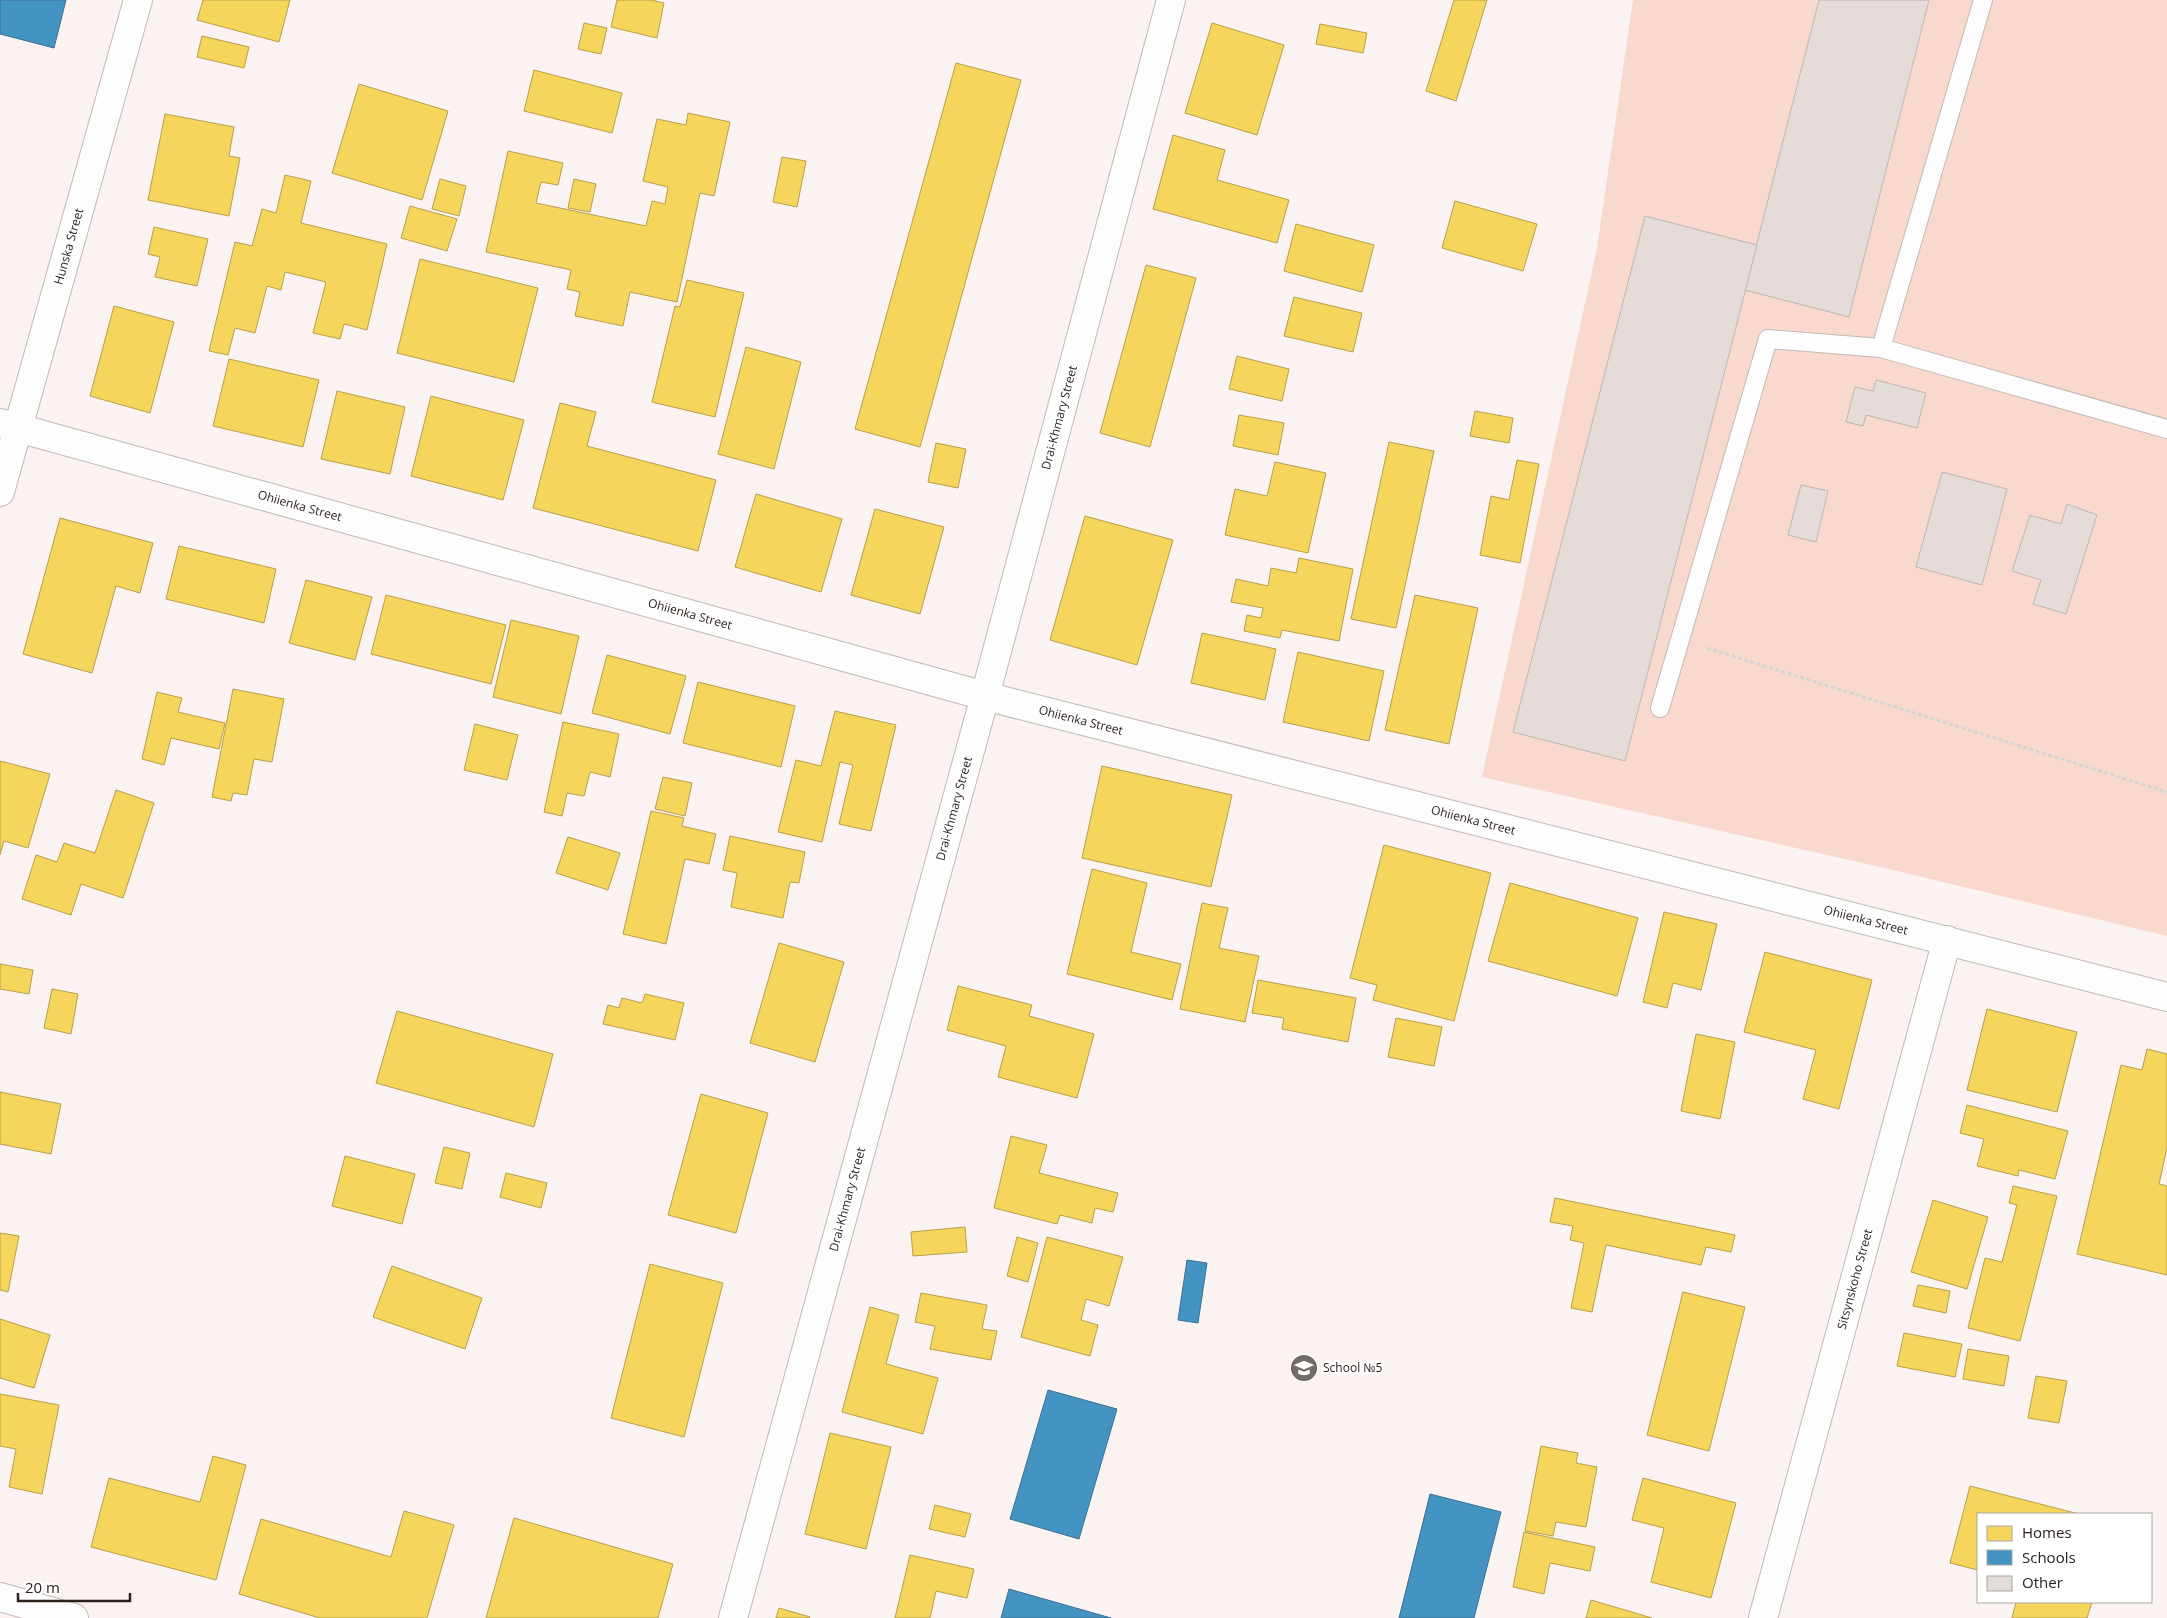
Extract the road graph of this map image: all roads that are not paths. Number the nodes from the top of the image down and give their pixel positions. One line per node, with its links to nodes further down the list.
1 (138, 0): 5 (street, Hunska Street)
2 (1171, 0): 8 (street, Drai-Khmary Street)
3 (1984, 0): 4 (lane)
4 (1881, 348): 6 (lane); 9 (lane)
5 (9, 425): 7 (street, Hunska Street); 8 (street, Ohiienka Street)
6 (2167, 429)
7 (0, 492)
8 (985, 696): 10 (street, Ohiienka Street); 14 (street, Drai-Khmary Street)
9 (1660, 708)
10 (1947, 940): 11 (street, Ohiienka Street); 15 (street, Sitsynskoho Street)
11 (2167, 997)
12 (0, 1598): 13 (street)
13 (74, 1618)
14 (733, 1618)
15 (1763, 1618)

